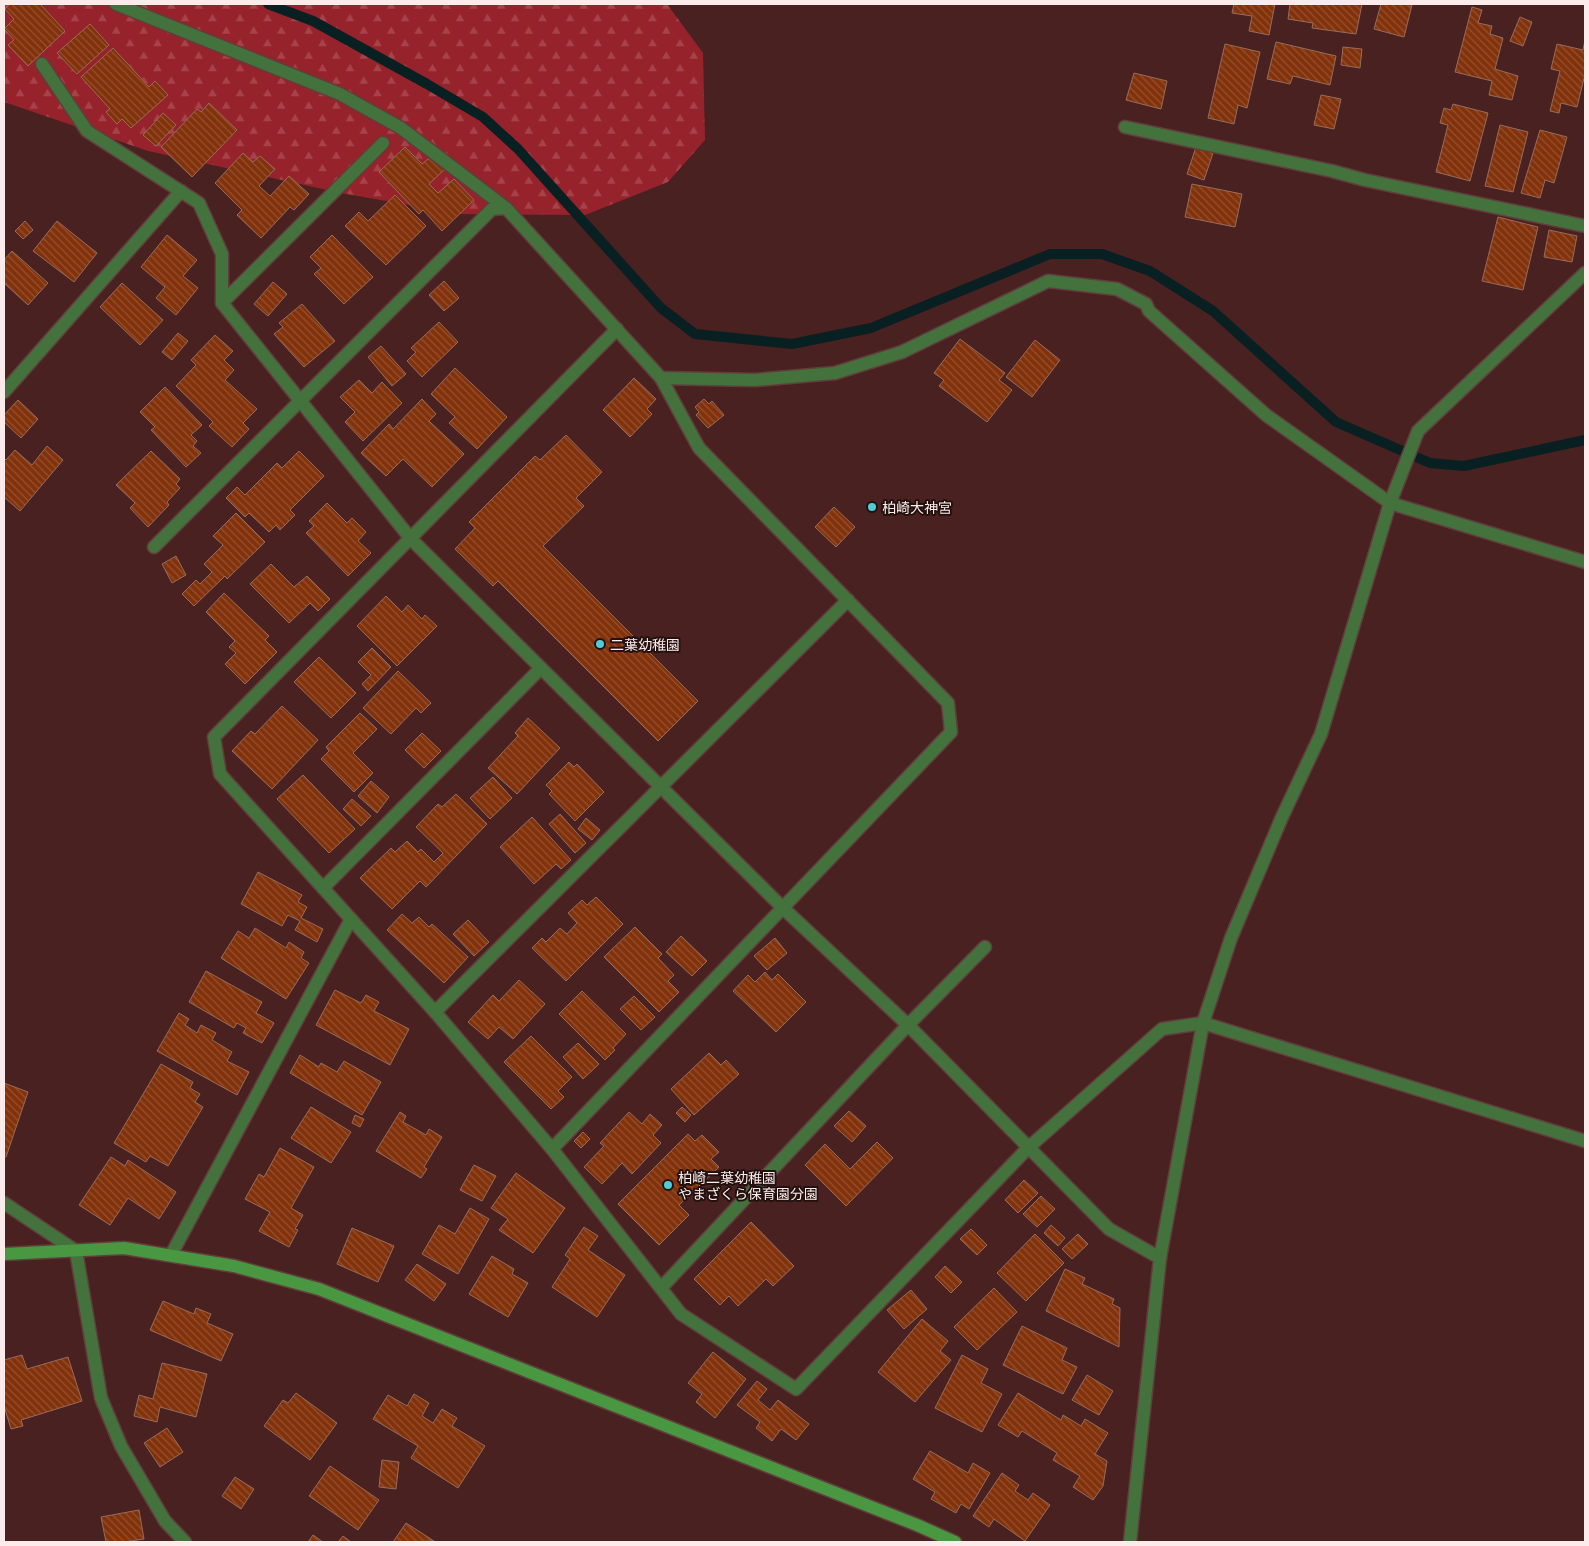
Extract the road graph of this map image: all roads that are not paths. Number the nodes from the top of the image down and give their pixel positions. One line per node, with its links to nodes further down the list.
1 (116, 4): 6 (street)
2 (42, 64): 5 (street)
3 (1125, 127): 7 (street)
4 (382, 143): 9 (street)
5 (182, 191): 9 (street); 12 (street)
6 (506, 208): 10 (street); 13 (street)
7 (1585, 226)
8 (1585, 273): 14 (street)
9 (222, 303): 13 (street)
10 (617, 329): 11 (street); 15 (street)
11 (661, 378): 14 (street); 18 (street)
12 (4, 392)
13 (301, 400): 15 (street); 16 (street)
14 (1390, 503): 17 (street); 26 (street)
15 (411, 539): 19 (street); 21 (street)
16 (154, 548)
17 (1585, 562)
18 (848, 600): 20 (street); 22 (street)
19 (541, 668): 20 (street); 21 (street)
20 (662, 787): 22 (street); 25 (street)
21 (322, 888): 23 (street)
22 (783, 908): 27 (street); 30 (street)
23 (351, 919): 25 (street); 34 (street)
24 (985, 947): 27 (street)
25 (435, 1012): 30 (street)
26 (1203, 1023): 28 (street); 29 (street); 35 (street)
27 (908, 1026): 29 (street); 36 (street)
28 (1585, 1141)
29 (1028, 1148): 35 (street); 36 (street)
30 (552, 1149): 36 (street)
31 (4, 1203): 32 (street)
32 (76, 1251): 33 (street); 34 (street); 37 (street)
33 (4, 1254)
34 (171, 1255): 38 (street)
35 (1160, 1258): 39 (street)
36 (661, 1288)
37 (180, 1541)
38 (955, 1542)
39 (1130, 1542)

